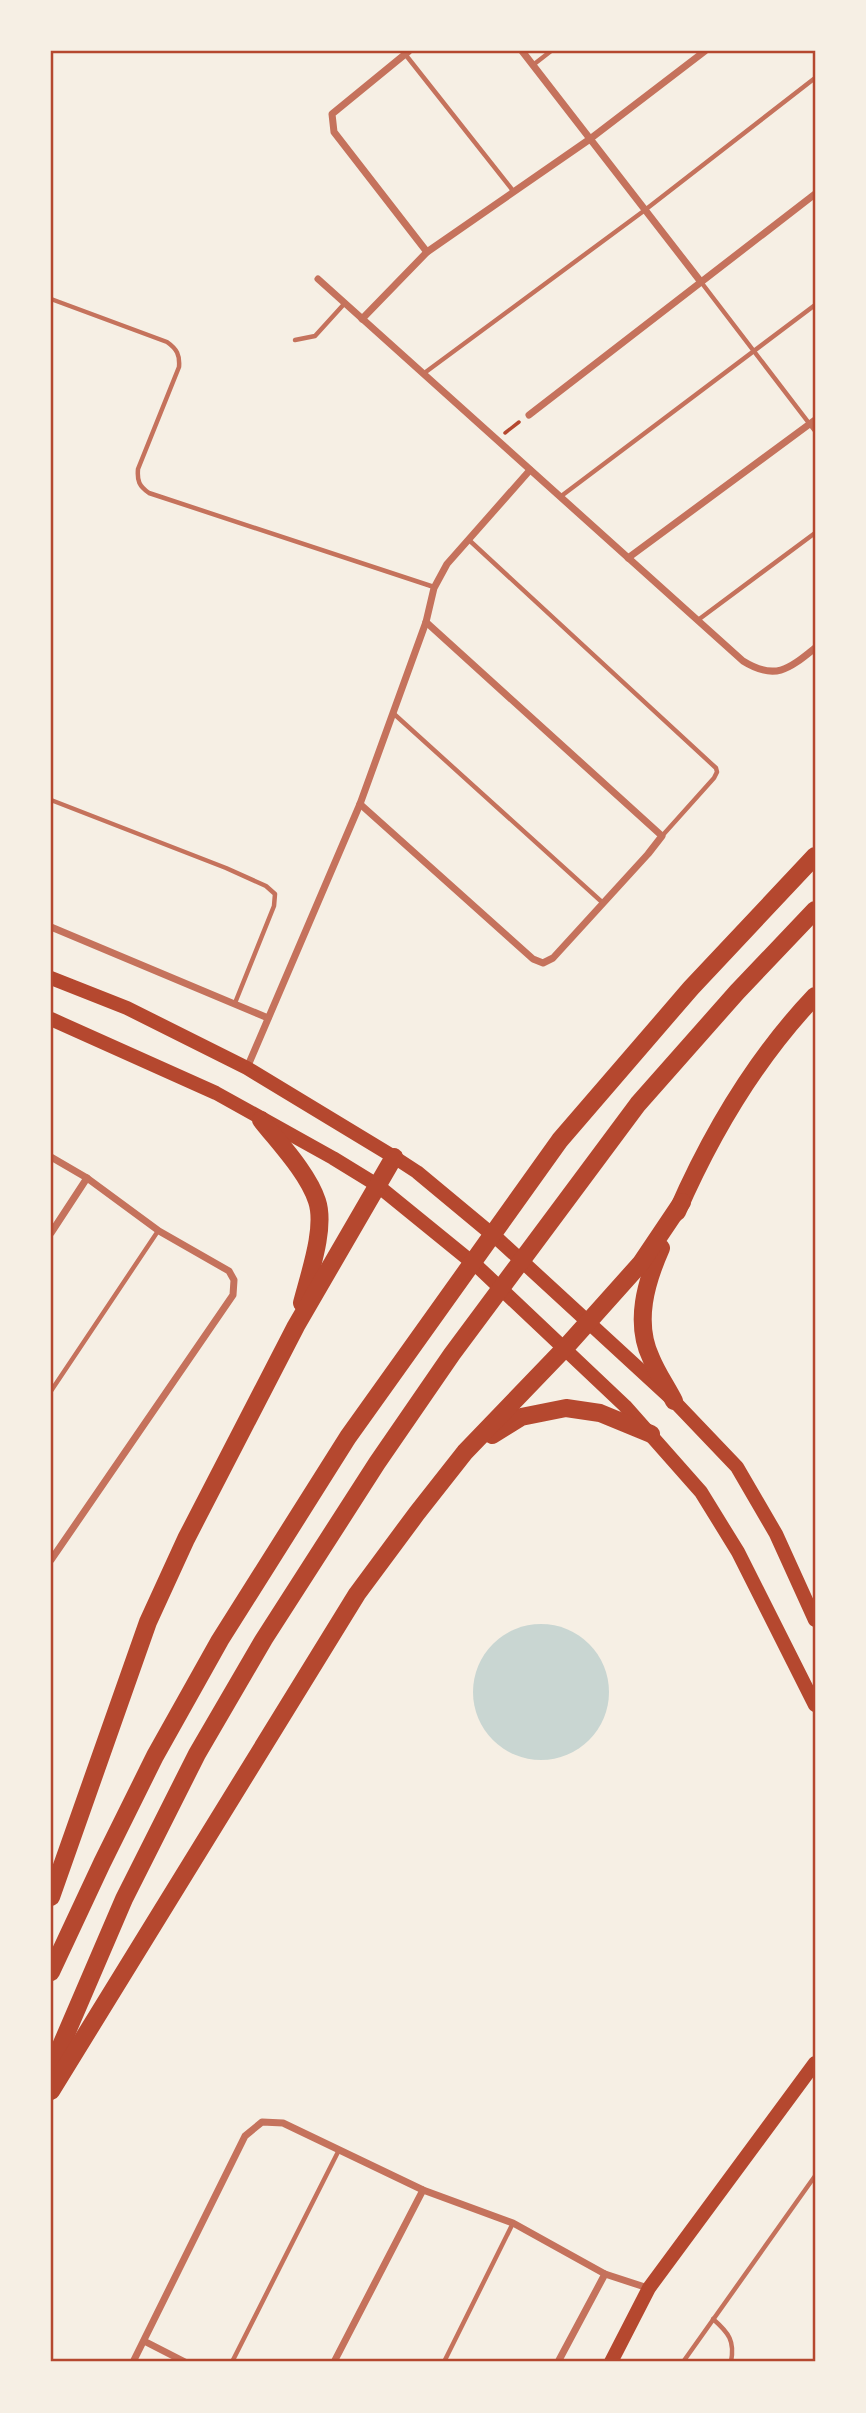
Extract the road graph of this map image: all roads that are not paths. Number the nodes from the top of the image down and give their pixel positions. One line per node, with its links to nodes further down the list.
1 (522, 51): 5 (street)
2 (551, 51): 5 (lane)
3 (705, 51): 7 (street)
4 (407, 52): 8 (lane); 11 (street)
5 (533, 65): 7 (street)
6 (815, 78): 10 (lane)
7 (590, 139): 8 (street); 10 (street)
8 (514, 192): 11 (street)
9 (815, 194): 13 (street)
10 (645, 210): 13 (street); 20 (lane)
11 (427, 252): 17 (street)
12 (318, 279): 15 (street)
13 (701, 282): 19 (lane); 21 (street)
14 (51, 299): 29 (lane)
15 (345, 303): 17 (street); 18 (lane)
16 (815, 305): 19 (lane)
17 (362, 318): 20 (street)
18 (295, 340)
19 (753, 351): 22 (lane); 25 (lane)
20 (423, 374): 24 (street)
21 (528, 415)
22 (813, 422): 23 (lane); 28 (street)
23 (815, 431)
24 (530, 470): 25 (street); 27 (street)
25 (560, 497): 28 (street)
26 (815, 533): 30 (lane)
27 (468, 539): 29 (street); 36 (lane)
28 (628, 558): 30 (street)
29 (434, 588): 31 (street)
30 (697, 620): 32 (street)
31 (426, 622): 33 (street); 36 (street)
32 (815, 648)
33 (393, 713): 35 (street); 38 (lane)
34 (51, 800): 43 (lane)
35 (360, 804): 38 (street); 44 (street)
36 (662, 836): 38 (street)
37 (815, 856): 66 (highway)
38 (603, 904)
39 (815, 910): 68 (highway)
40 (51, 927): 43 (street)
41 (51, 978): 46 (main road)
42 (815, 996): 52 (highway)
43 (234, 1004): 44 (street)
44 (268, 1018): 46 (street)
45 (51, 1019): 47 (main road)
46 (247, 1068): 49 (main road)
47 (261, 1120): 51 (main road); 56 (highway)
48 (51, 1157): 50 (street)
49 (394, 1157): 51 (highway); 55 (main road)
50 (87, 1178): 53 (street); 54 (street)
51 (377, 1185): 56 (highway); 57 (main road)
52 (682, 1202): 55 (highway); 59 (highway)
53 (159, 1231): 58 (lane); 62 (street)
54 (51, 1233)
55 (588, 1322): 57 (highway); 59 (main road)
56 (296, 1326): 65 (highway)
57 (565, 1348): 60 (main road); 61 (highway)
58 (51, 1391)
59 (674, 1401): 63 (main road)
60 (651, 1434): 61 (highway); 64 (main road)
61 (465, 1452): 69 (highway)
62 (51, 1560)
63 (815, 1620)
64 (815, 1706)
65 (51, 1897)
66 (51, 1972)
67 (815, 2063): 75 (main road)
68 (51, 2069)
69 (51, 2091)
70 (339, 2150): 72 (street); 77 (street); 81 (lane)
71 (815, 2176): 76 (lane)
72 (423, 2190): 73 (street); 82 (street)
73 (513, 2223): 74 (street); 83 (lane)
74 (605, 2274): 75 (street); 84 (street)
75 (649, 2288): 78 (main road)
76 (713, 2319): 85 (lane); 86 (lane)
77 (144, 2341): 79 (street); 80 (street)
78 (617, 2361)
79 (133, 2362)
80 (185, 2362)
81 (232, 2362)
82 (334, 2362)
83 (444, 2362)
84 (558, 2362)
85 (683, 2362)
86 (731, 2362)

